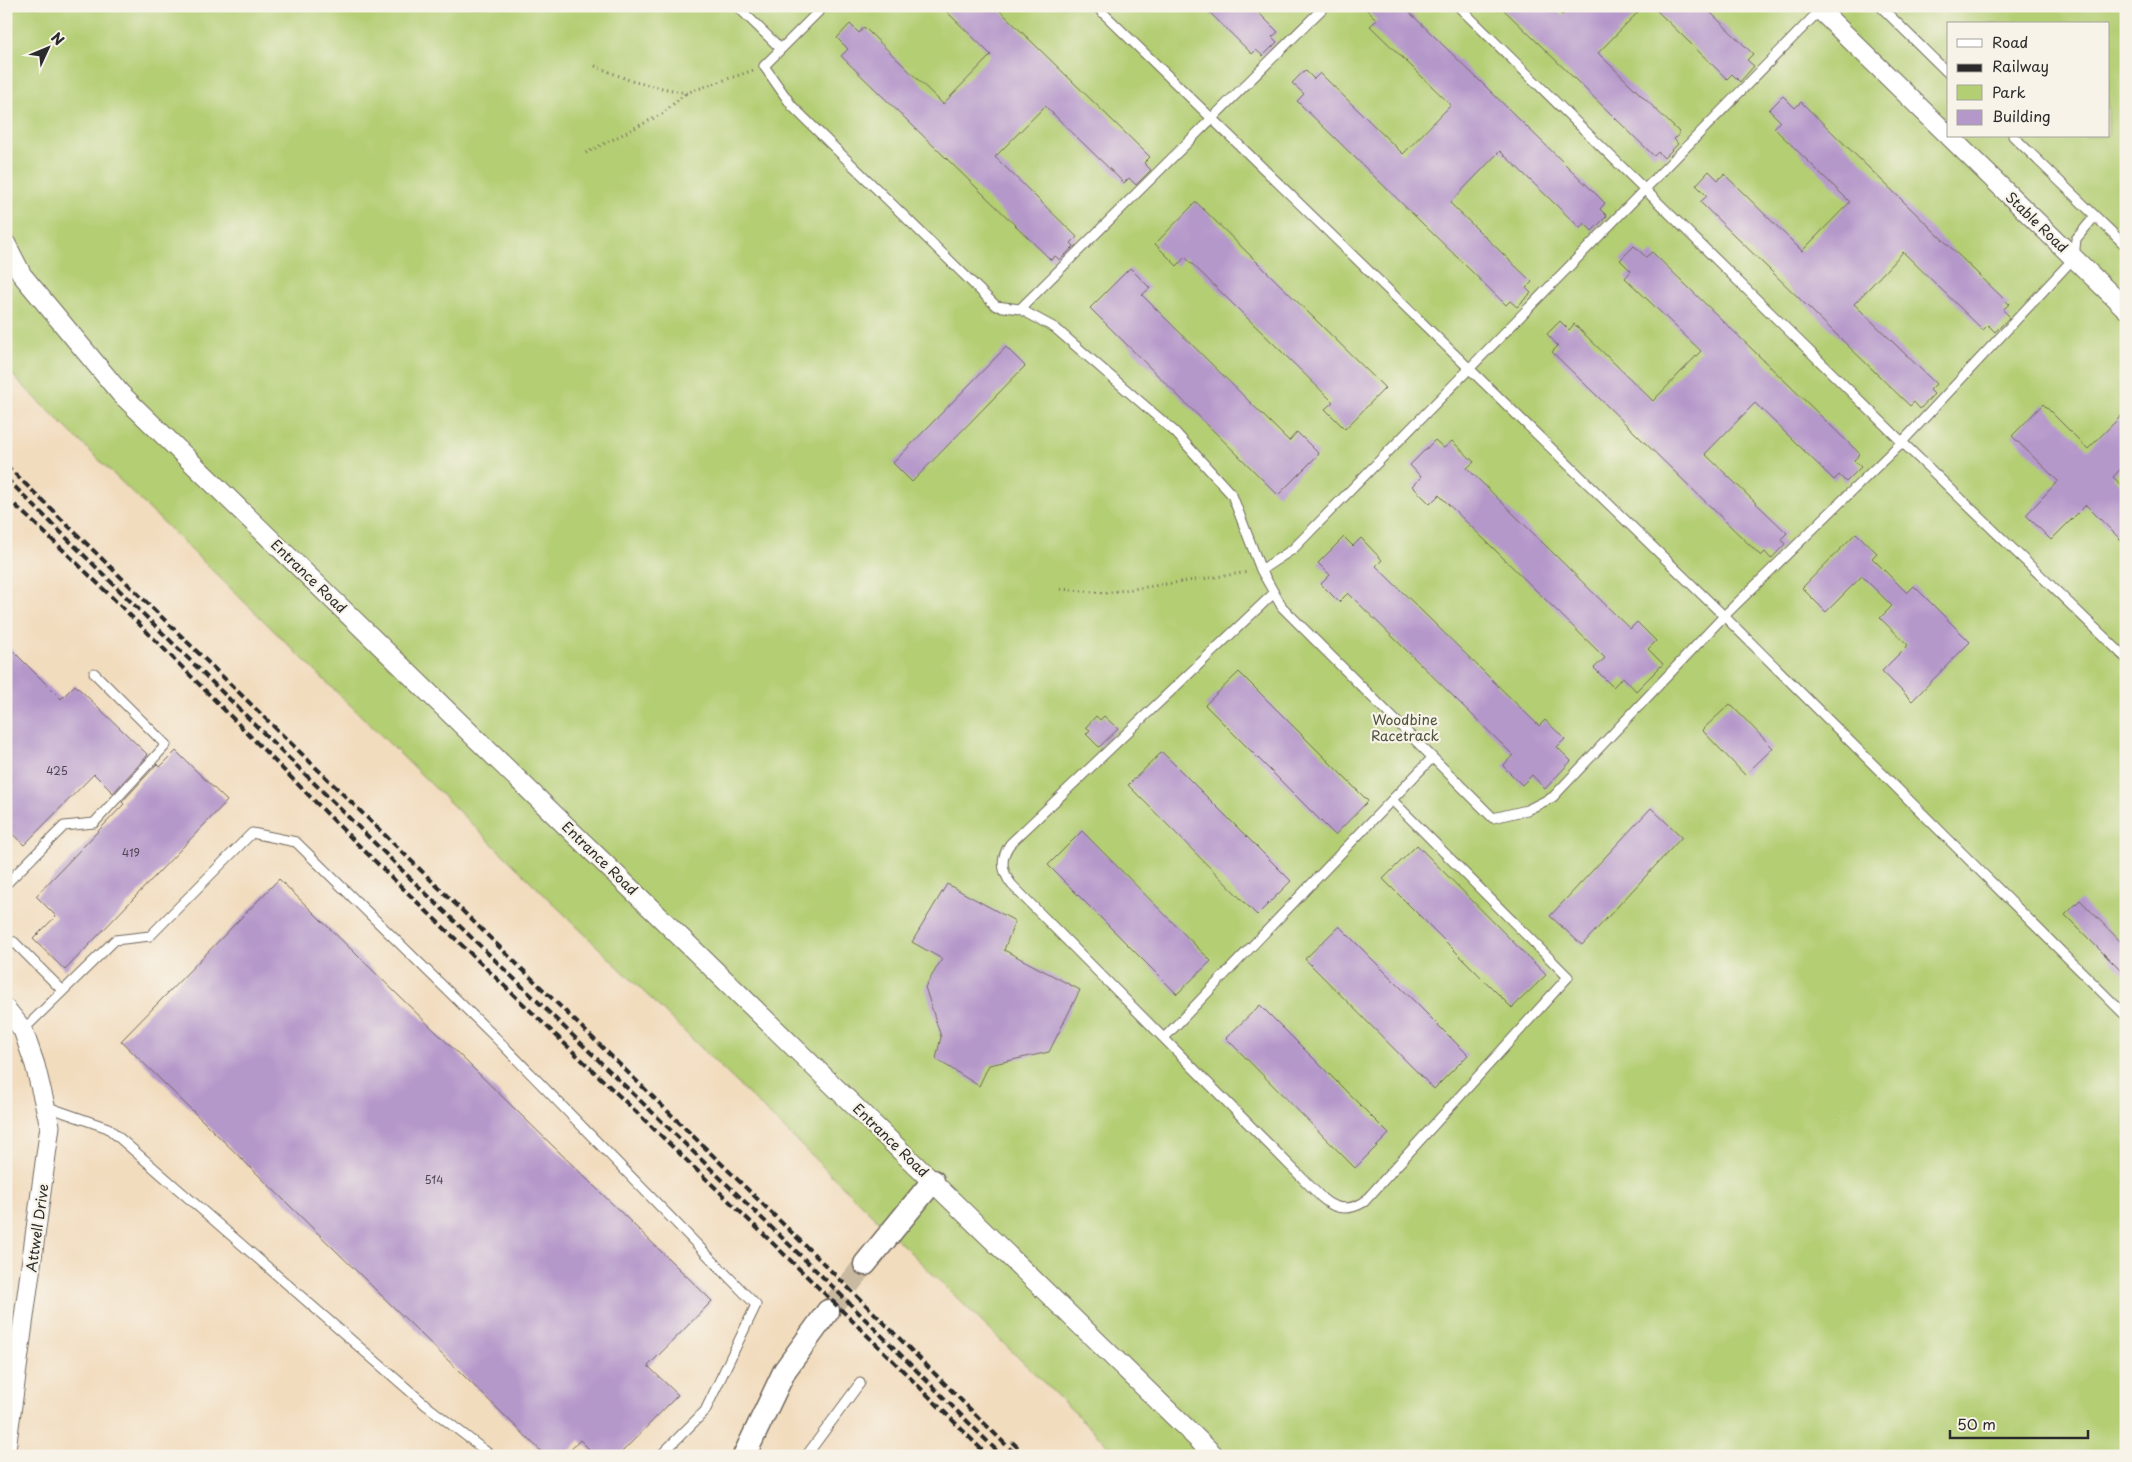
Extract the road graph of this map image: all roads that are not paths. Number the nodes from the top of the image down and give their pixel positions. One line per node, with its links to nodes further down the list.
1 (737, 6): 8 (lane)
2 (824, 6): 8 (lane)
3 (1096, 6): 10 (lane)
4 (1325, 6): 10 (lane)
5 (1458, 6): 14 (lane)
6 (1880, 6): 9 (lane)
7 (1819, 8): 11 (street, Stable Road); 14 (lane)
8 (781, 49): 19 (lane)
9 (1947, 72)
10 (1213, 118): 19 (lane); 21 (lane)
11 (1947, 134)
12 (1951, 138): 18 (street, Stable Road)
13 (2015, 138): 15 (lane)
14 (1646, 190): 21 (lane); 22 (lane)
15 (2095, 216): 17 (lane); 18 (lane)
16 (6, 244): 38 (street, Entrance Road)
17 (2126, 246)
18 (2074, 258): 20 (street, Stable Road); 22 (lane)
19 (1020, 309): 23 (lane)
20 (2126, 309)
21 (1470, 368): 23 (lane); 25 (lane)
22 (1902, 442): 25 (lane); 26 (lane)
23 (1261, 570): 24 (lane)
24 (1274, 593): 28 (lane); 36 (lane)
25 (1724, 616): 28 (lane); 34 (lane)
26 (2126, 658)
27 (94, 673): 30 (lane)
28 (1432, 758): 29 (lane)
29 (1392, 800): 36 (lane); 36 (lane)
30 (6, 884)
31 (6, 948): 32 (lane)
32 (63, 991): 35 (lane); 44 (lane)
33 (6, 1009): 35 (street, Attwell Drive)
34 (2126, 1016)
35 (23, 1030): 37 (street, Attwell Drive)
36 (1164, 1038)
37 (45, 1106): 42 (street, Attwell Drive); 43 (lane)
38 (933, 1180): 39 (street); 47 (street, Entrance Road)
39 (865, 1264)
40 (828, 1311): 45 (street)
41 (860, 1383): 46 (lane)
42 (7, 1456)
43 (492, 1456)
44 (660, 1456)
45 (744, 1456)
46 (806, 1456)
47 (1214, 1456)

